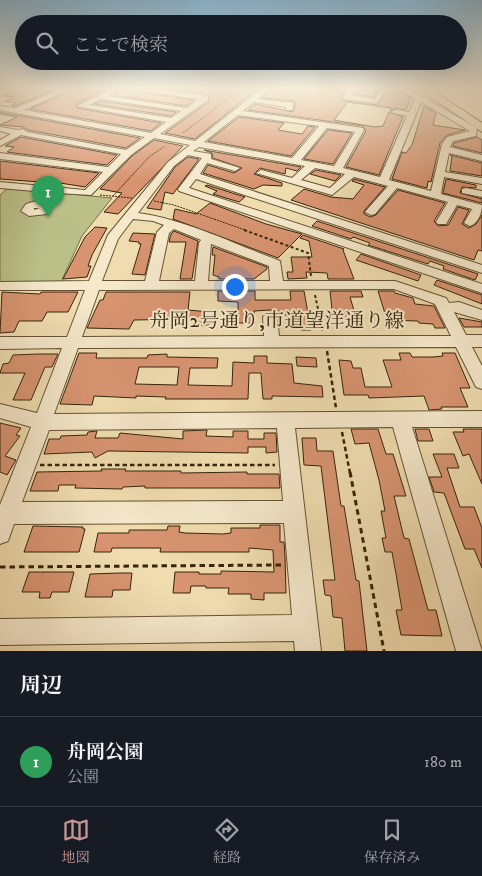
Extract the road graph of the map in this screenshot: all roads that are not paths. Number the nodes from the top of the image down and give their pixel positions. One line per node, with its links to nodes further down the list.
1 (46, 119): 13 (street)
2 (65, 119): 14 (street)
3 (163, 119): 9 (street)
4 (228, 119): 15 (street)
5 (283, 119): 10 (street)
6 (410, 119): 34 (street)
7 (459, 119): 17 (street)
8 (467, 119): 11 (highway)
9 (173, 121): 14 (street)
10 (324, 126): 23 (street); 26 (street)
11 (482, 128)
12 (0, 129): 13 (street)
13 (19, 133): 16 (street); 19 (street)
14 (154, 135): 15 (street); 19 (street)
15 (199, 142): 18 (street); 23 (street)
16 (0, 143)
17 (445, 149): 21 (street); 30 (street)
18 (186, 152): 22 (street); 46 (street)
19 (128, 153): 27 (street)
20 (0, 156): 27 (street)
21 (482, 158)
22 (205, 160): 25 (street); 31 (street)
23 (295, 161): 24 (street)
24 (312, 165): 26 (street); 32 (street)
25 (235, 168)
26 (337, 169): 29 (street)
27 (110, 170): 36 (street)
28 (261, 173): 32 (street)
29 (352, 173): 32 (street); 34 (street)
30 (441, 174): 33 (street); 39 (street)
31 (194, 175): 40 (street); 44 (street)
32 (294, 181)
33 (482, 181)
34 (388, 183): 39 (street); 45 (street)
35 (1, 187): 36 (street)
36 (54, 190): 42 (street)
37 (466, 191): 38 (street)
38 (482, 194)
39 (435, 196): 41 (street)
40 (265, 200): 44 (street); 48 (street)
41 (454, 200): 43 (street); 47 (street)
42 (40, 204)
43 (480, 207): 49 (street)
44 (251, 211): 51 (street)
45 (371, 212)
46 (130, 215): 50 (street); 59 (street)
47 (442, 222)
48 (342, 223): 51 (street); 53 (street)
49 (470, 223)
50 (173, 224): 52 (street); 55 (street)
51 (328, 237): 60 (street)
52 (209, 239): 56 (street); 57 (street)
53 (482, 269)
54 (482, 274): 60 (street)
55 (151, 285): 56 (street); 59 (street)
56 (201, 285): 57 (street)
57 (277, 285): 61 (street)
58 (0, 286): 59 (street)
59 (94, 286): 66 (street)
60 (479, 288)
61 (445, 308): 62 (street); 64 (street)
62 (482, 315)
63 (270, 317): 67 (street)
64 (462, 341): 65 (street, 舟岡2号通り,市道望洋通り線); 67 (street, 舟岡2号通り,市道望洋通り線); 69 (street)
65 (482, 341)
66 (73, 342): 67 (street, 舟岡2号通り,市道望洋通り線); 68 (street, 舟岡2号通り,市道望洋通り線); 74 (street)
67 (272, 342)
68 (0, 343)
69 (482, 382)
70 (0, 411): 74 (street)
71 (400, 419): 72 (street); 73 (street); 80 (street)
72 (482, 419)
73 (286, 420): 74 (street); 76 (street)
74 (42, 422): 75 (street)
75 (5, 509): 76 (street); 77 (street)
76 (295, 512): 79 (street)
77 (0, 533)
78 (0, 632): 79 (street)
79 (307, 640)
80 (469, 651)

